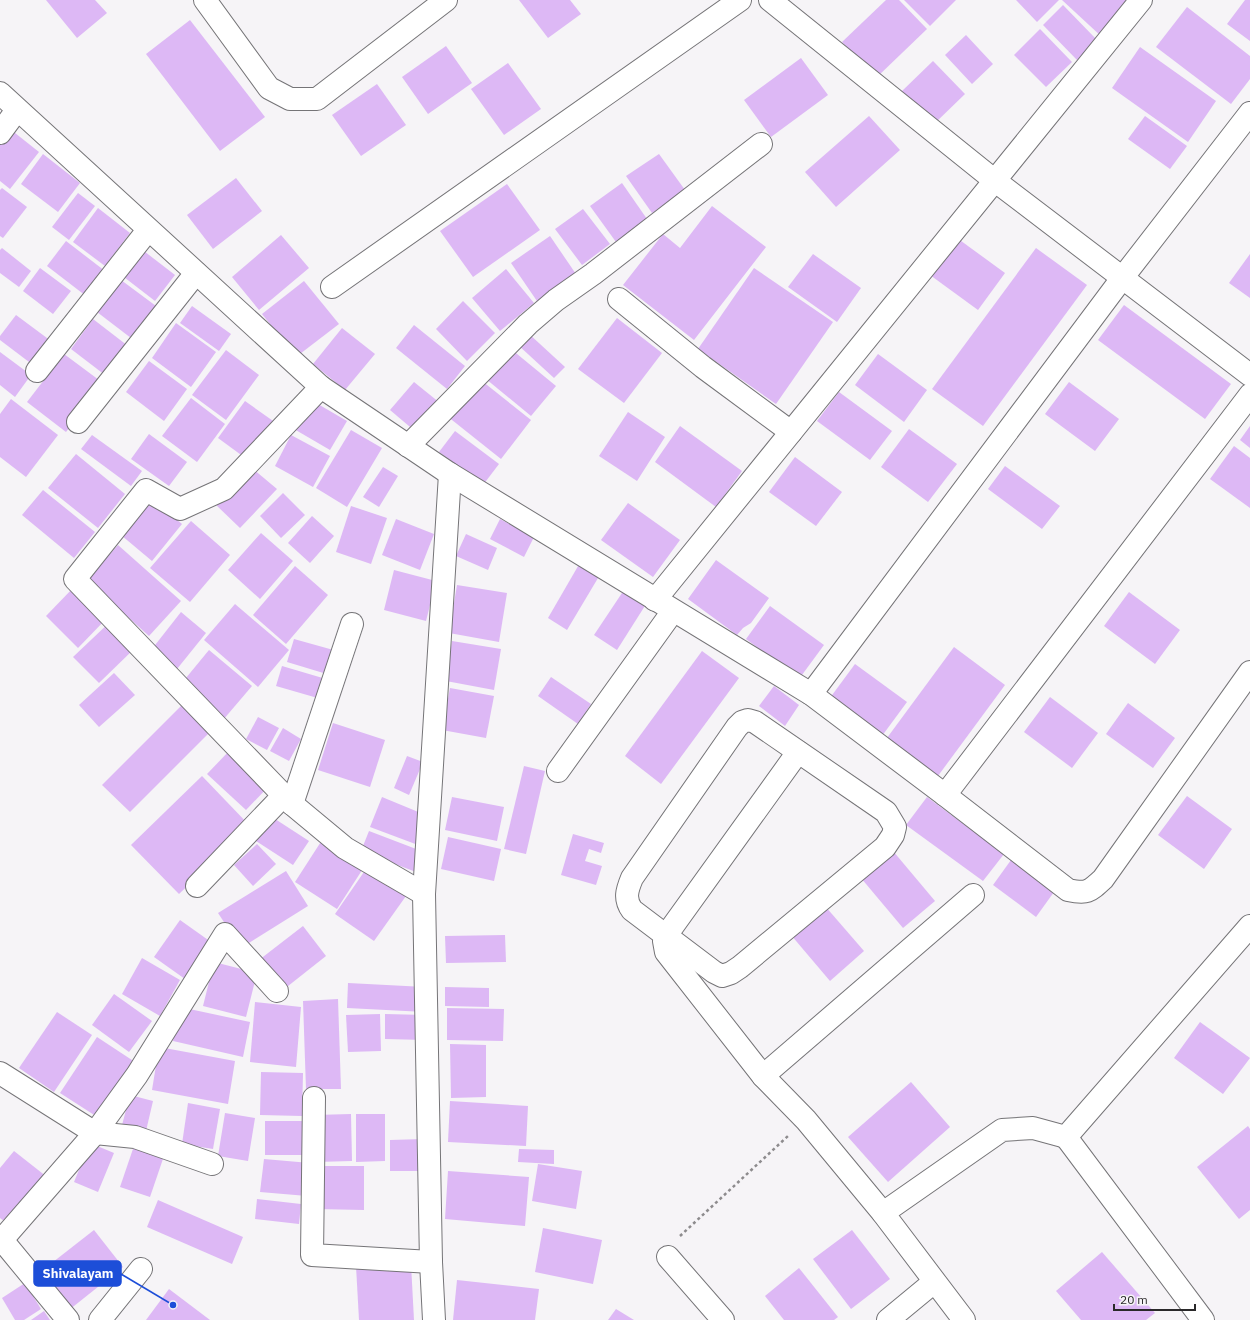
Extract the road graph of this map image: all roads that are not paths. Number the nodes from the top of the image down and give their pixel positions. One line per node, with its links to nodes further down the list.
1 (205, 0): 2 (street)
2 (446, 0)
3 (740, 0): 15 (street)
4 (770, 0): 11 (street)
5 (1140, 0): 11 (street)
6 (0, 93): 7 (street)
7 (18, 110): 9 (street); 12 (street)
8 (1250, 112): 14 (street)
9 (0, 133)
10 (761, 144): 23 (street)
11 (994, 180): 14 (street); 22 (street)
12 (148, 230): 13 (street); 17 (street)
13 (196, 273): 19 (street); 21 (street)
14 (1123, 277): 18 (street); 28 (street)
15 (332, 287)
16 (619, 299): 22 (street)
17 (37, 371)
18 (1250, 374)
19 (321, 387): 23 (street); 32 (street)
20 (1250, 395): 31 (street)
21 (78, 422)
22 (791, 432): 25 (street)
23 (408, 446): 24 (street)
24 (450, 474): 25 (street); 34 (street)
25 (664, 605): 28 (street); 30 (street)
26 (352, 624): 32 (street)
27 (1250, 672): 31 (street)
28 (811, 694): 31 (street)
29 (798, 752): 37 (street); 37 (street); 37 (street)
30 (558, 771)
31 (945, 795)
32 (288, 800): 33 (street); 34 (street)
33 (197, 886)
34 (424, 894): 48 (street)
35 (972, 895): 40 (street)
36 (1250, 926): 43 (street)
37 (666, 936): 40 (street)
38 (277, 991): 42 (street)
39 (0, 1072): 42 (street)
40 (764, 1076): 45 (street)
41 (314, 1098): 48 (street)
42 (95, 1133): 44 (street); 46 (street)
43 (1066, 1137): 45 (street); 57 (street)
44 (212, 1164)
45 (883, 1213): 50 (street)
46 (1, 1241): 51 (street)
47 (668, 1257): 54 (street)
48 (431, 1262): 53 (street)
49 (141, 1269): 52 (street)
50 (934, 1282): 55 (street); 56 (street)
51 (68, 1320)
52 (100, 1320)
53 (434, 1320)
54 (723, 1320)
55 (888, 1320)
56 (964, 1320)
57 (1203, 1320)

